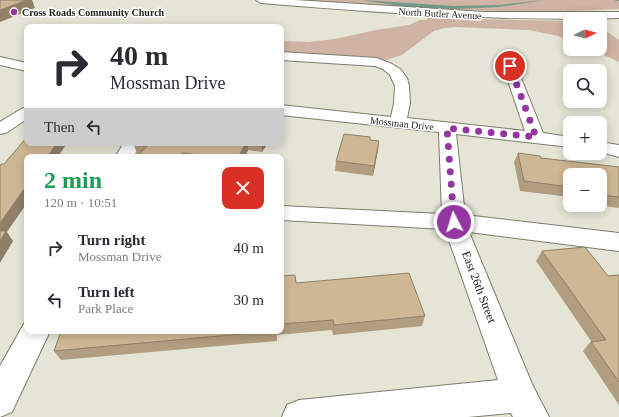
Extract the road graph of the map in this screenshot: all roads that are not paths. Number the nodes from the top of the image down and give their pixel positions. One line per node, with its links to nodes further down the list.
1 (261, 0): 2 (street, North Butler Avenue)
2 (619, 15)
3 (284, 56): 9 (street)
4 (0, 61): 6 (street)
5 (510, 66): 12 (street)
6 (24, 67)
7 (284, 110): 9 (street, Mossman Drive)
8 (24, 114): 11 (street)
9 (398, 123): 10 (street, Mossman Drive)
10 (447, 128): 12 (street, Mossman Drive); 17 (street, East 26th Street)
11 (0, 129)
12 (536, 137): 13 (street, Mossman Drive)
13 (563, 141)
14 (607, 148): 15 (street)
15 (619, 150)
16 (284, 213): 17 (street)
17 (454, 222): 18 (street); 21 (street, East 26th Street)
18 (619, 242)
19 (33, 334): 20 (street)
20 (0, 400)
21 (526, 406): 22 (street)
22 (299, 417)

